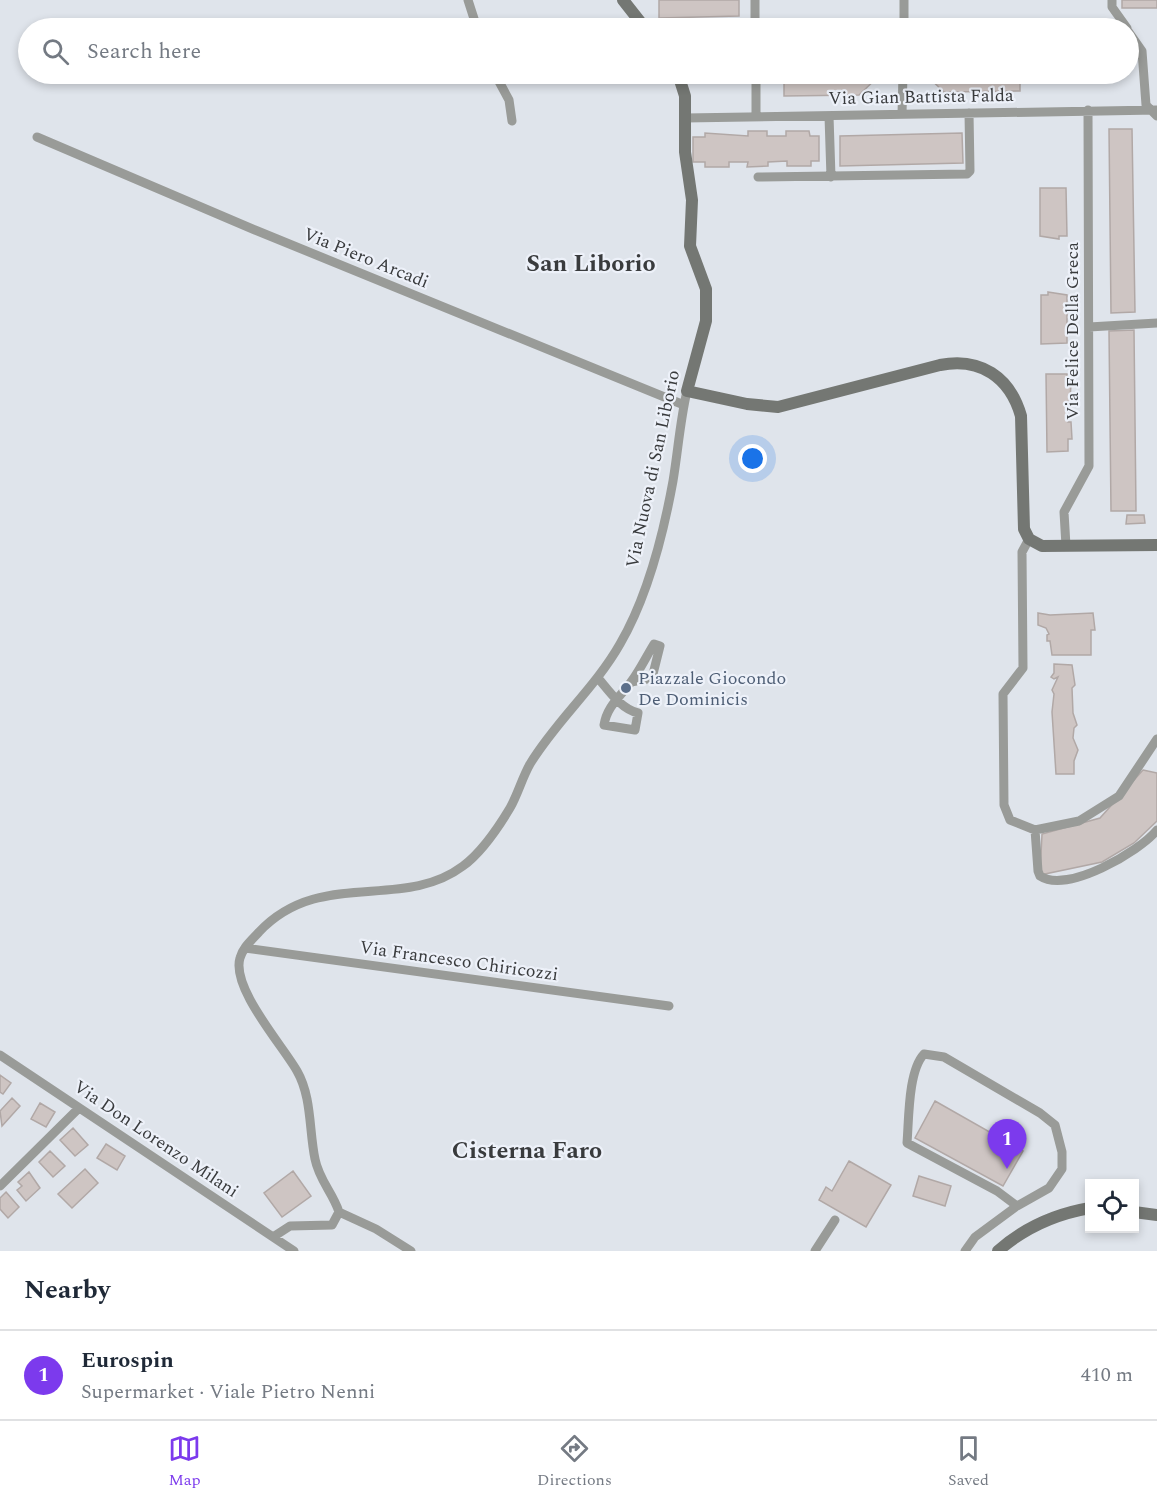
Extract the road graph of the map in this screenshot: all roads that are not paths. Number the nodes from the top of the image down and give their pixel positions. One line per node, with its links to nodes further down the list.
1 (468, 0): 6 (street)
2 (623, 0): 7 (street)
3 (755, 0): 8 (street)
4 (904, 0): 9 (street)
5 (1112, 0): 10 (street)
6 (474, 18)
7 (637, 18)
8 (755, 18)
9 (904, 18)
10 (1120, 18)
11 (1139, 46): 17 (street)
12 (500, 84): 23 (street)
13 (681, 84): 22 (street, Via Nuova di San Liborio)
14 (756, 84): 21 (street)
15 (903, 84): 19 (street)
16 (1088, 110): 17 (street, Via Gian Battista Falda); 18 (street, Via Gian Battista Falda); 28 (street, Via Felice Della Greca)
17 (1156, 112)
18 (969, 113): 19 (street, Via Gian Battista Falda); 26 (street)
19 (902, 114): 20 (street, Via Gian Battista Falda)
20 (829, 116): 21 (street, Via Gian Battista Falda); 26 (street)
21 (756, 117): 22 (street, Via Gian Battista Falda)
22 (685, 118): 29 (street, Via Nuova di San Liborio)
23 (512, 121)
24 (37, 137): 30 (street, Via Piero Arcadi)
25 (758, 177): 26 (street)
26 (831, 177)
27 (1157, 323): 28 (street)
28 (1089, 327): 33 (street, Via Felice Della Greca)
29 (687, 391): 30 (street, Via Nuova di San Liborio); 31 (street)
30 (684, 405): 34 (street, Via Nuova di San Liborio)
31 (1029, 539): 33 (street); 37 (street)
32 (1157, 545): 33 (street)
33 (1066, 546)
34 (598, 678): 35 (street); 39 (street, Via Nuova di San Liborio)
35 (631, 682)
36 (1157, 739): 37 (street)
37 (1035, 830): 38 (street)
38 (1157, 830)
39 (245, 948): 40 (street, Via Francesco Chiricozzi); 46 (street)
40 (669, 1006)
41 (0, 1055): 42 (street, Via Don Lorenzo Milani)
42 (79, 1108): 43 (street); 50 (street, Via Don Lorenzo Milani)
43 (0, 1186)
44 (1017, 1206): 44 (street); 54 (street)
45 (1085, 1209): 55 (street)
46 (339, 1212): 50 (street); 52 (street)
47 (1139, 1213): 48 (street)
48 (1157, 1215)
49 (835, 1220): 53 (street)
50 (273, 1237): 51 (street, Via Don Lorenzo Milani)
51 (294, 1251)
52 (411, 1251)
53 (815, 1251)
54 (965, 1251)
55 (998, 1251)

